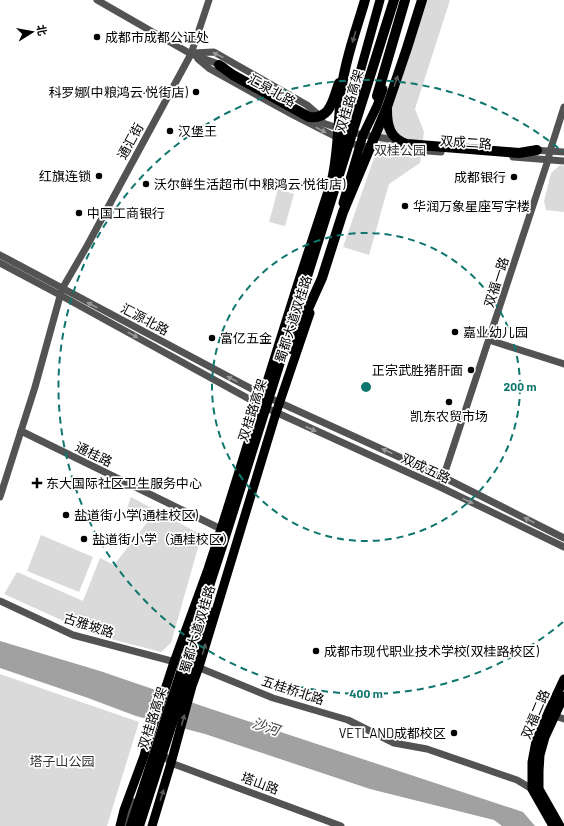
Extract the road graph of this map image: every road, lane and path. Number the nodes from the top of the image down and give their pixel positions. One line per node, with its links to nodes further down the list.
1 (97, 0): 11 (street, 汇泉北路)
2 (209, 0): 11 (street, 通汇街)
3 (365, 0): 12 (highway, one-way to 12)
4 (380, 0): 18 (main road, 蜀都大道双桂路)
5 (389, 0): 18 (highway)
6 (394, 0): 31 (highway, 双桂路高架)
7 (400, 0): 31 (highway, 双桂路高架)
8 (405, 0): 14 (highway)
9 (410, 0): 19 (main road, 蜀都大道双桂路)
10 (422, 0): 15 (highway, one-way to 10)
11 (191, 54): 13 (street, 汇泉北路); 17 (street, one-way to 11); 20 (street, 汇泉北路, one-way to 20); 29 (street, 通汇街)
12 (347, 60): 13 (highway); 31 (highway)
13 (219, 65): 17 (street, 汇泉北路)
14 (377, 96): 19 (main road)
15 (387, 107): 22 (highway); 31 (highway)
16 (564, 107): 23 (street, 双福一路)
17 (333, 127): 18 (street, 汇泉北路)
18 (346, 131): 19 (street, 双成二路); 20 (main road, 蜀都大道双桂路)
19 (363, 135): 21 (main road, 蜀都大道双桂路); 22 (street, 双成二路)
20 (344, 141): 21 (street, 双成二路); 33 (main road, 蜀都大道双桂路)
21 (360, 146): 25 (street, 双成二路); 34 (main road, 蜀都大道双桂路)
22 (537, 150): 23 (street, 双成二路)
23 (550, 151): 24 (street, 双成二路); 25 (street, 双福一路)
24 (564, 152)
25 (548, 160): 26 (street, 双成二路); 30 (street, 双福一路)
26 (564, 161)
27 (0, 255): 29 (street, 汇源北路)
28 (0, 263): 29 (street, 汇源北路)
29 (61, 292): 33 (street, 汇源北路, one-way to 29); 35 (street, 汇源北路, one-way to 35); 37 (street, 通汇街)
30 (489, 340): 32 (street); 38 (street, 双福一路)
31 (287, 350): 51 (highway, 双桂路高架); 58 (highway, 双桂路高架)
32 (564, 364)
33 (263, 395): 34 (street, 汇源北路); 35 (main road, 蜀都大道双桂路)
34 (279, 402): 36 (main road, 蜀都大道双桂路); 38 (street, 双成五路, one-way to 34)
35 (260, 405): 36 (street, 汇源北路); 41 (main road, 蜀都大道双桂路)
36 (276, 413): 39 (street, 双成五路, one-way to 39); 46 (main road, 蜀都大道双桂路, one-way to 36)
37 (21, 431): 40 (street, 通汇街); 41 (street, 通桂路)
38 (443, 477): 39 (street, 双福一路); 42 (street, 双成五路, one-way to 38)
39 (440, 487): 43 (street, 双成五路, one-way to 43)
40 (0, 497)
41 (221, 530): 45 (main road, 蜀都大道双桂路)
42 (564, 538)
43 (564, 547)
44 (0, 601): 45 (street, 古雅坡路)
45 (174, 662): 46 (street, 五桂桥北路); 51 (main road, 蜀都大道双桂路); 52 (street)
46 (199, 667): 52 (main road, 蜀都大道双桂路, one-way to 46); 54 (street, 五桂桥北路)
47 (564, 679): 49 (main road, 双福二路)
48 (564, 696): 49 (main road, 双福二路)
49 (551, 715): 50 (street); 54 (main road, 双福二路)
50 (564, 719)
51 (148, 754): 53 (street, 塔山路); 55 (main road, 蜀都大道双桂路); 56 (street); 57 (highway, 双桂路高架)
52 (169, 754): 53 (main road, 蜀都大道双桂路)
53 (171, 763): 59 (main road, 蜀都大道双桂路, one-way to 53); 60 (street, 塔山路)
54 (536, 789): 61 (main road, 双福二路); 62 (main road, 双福二路)
55 (120, 826)
56 (124, 826)
57 (130, 826)
58 (139, 826)
59 (152, 826)
60 (340, 826)
61 (553, 826)
62 (560, 826)

